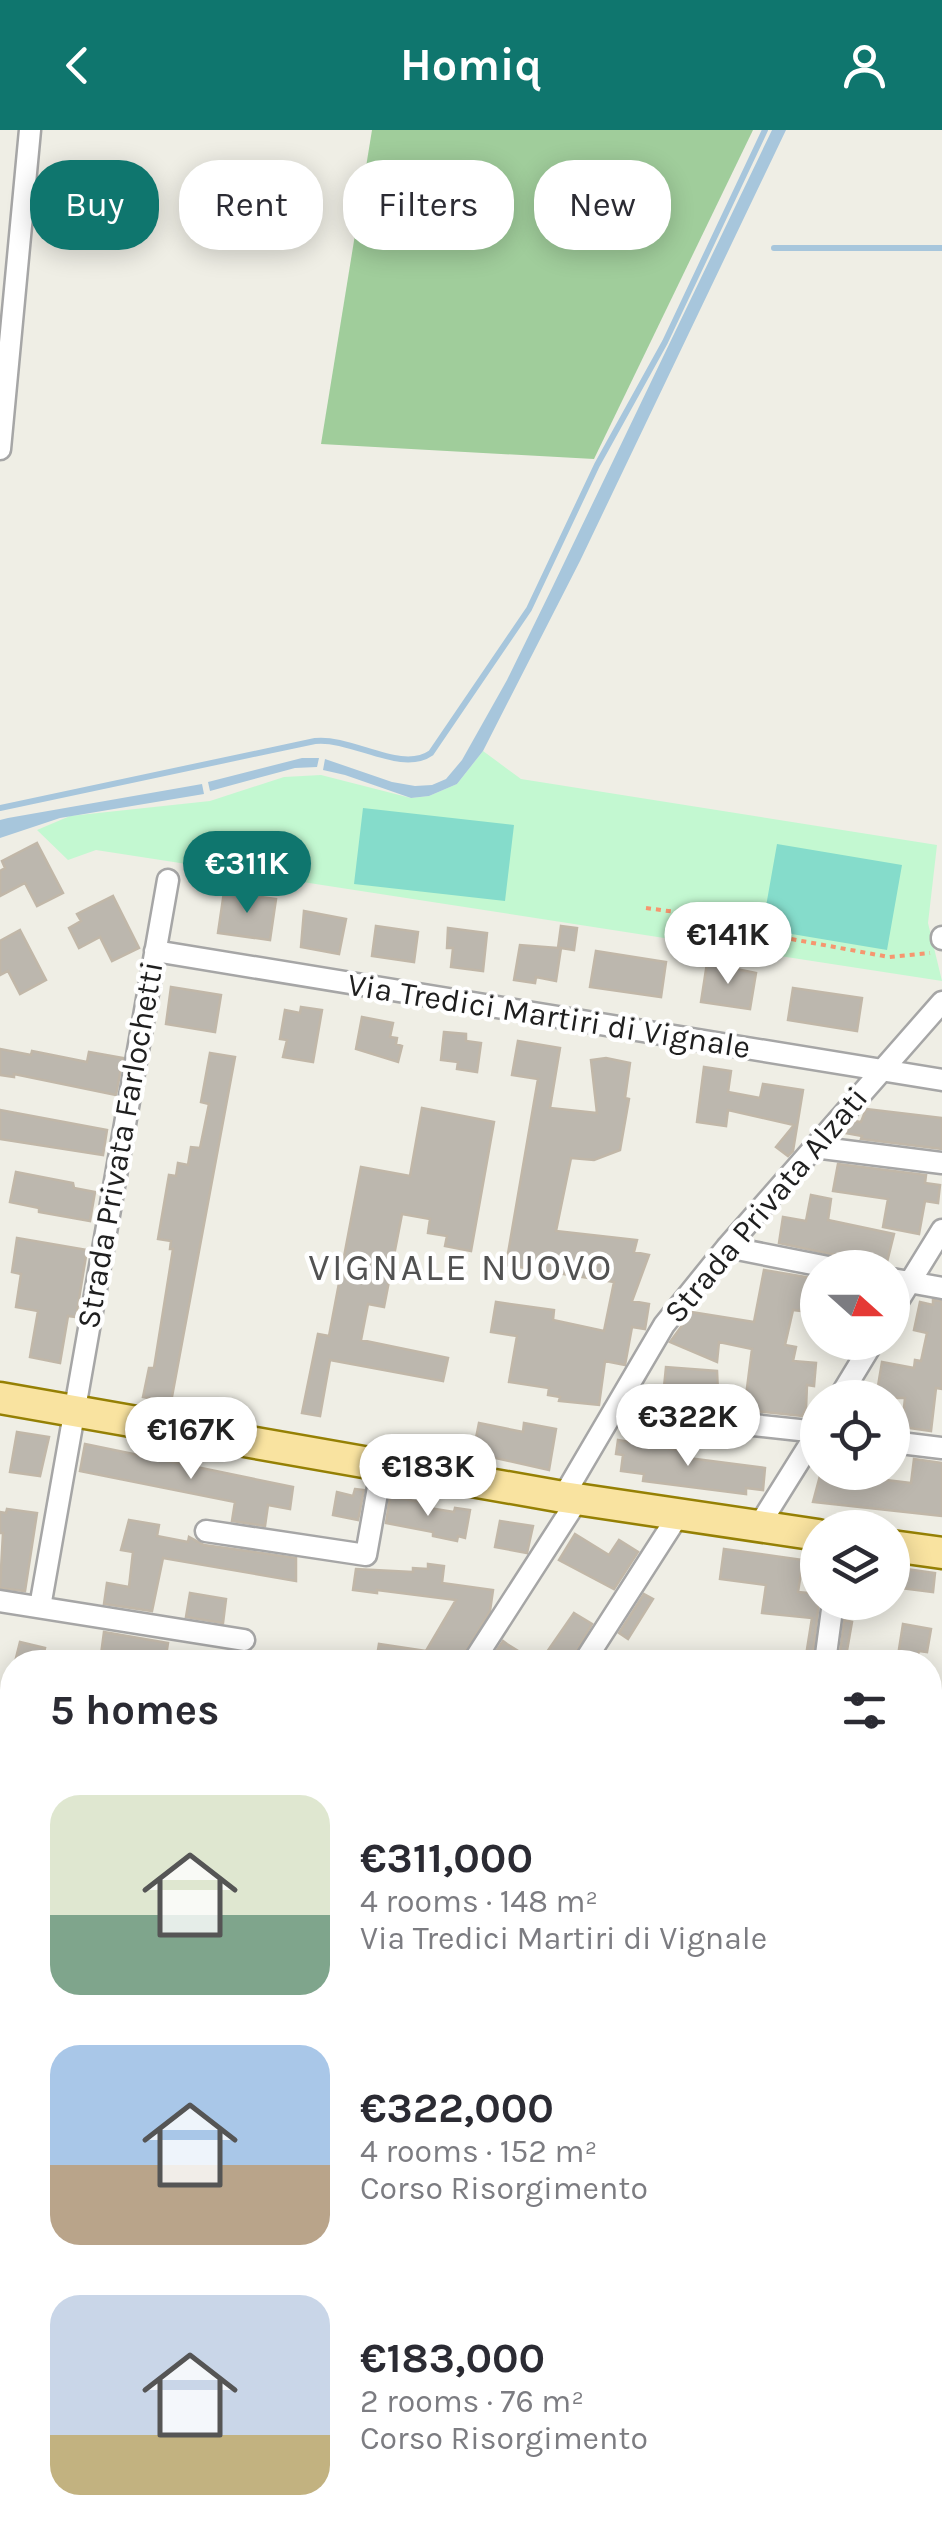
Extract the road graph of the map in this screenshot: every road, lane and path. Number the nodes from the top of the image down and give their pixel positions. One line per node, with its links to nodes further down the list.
1 (30, 130): 2 (street)
2 (0, 449)
3 (168, 880): 6 (street, Strada Privata Farlochetti)
4 (646, 908): 5 (path)
5 (942, 938)
6 (155, 952): 8 (street, Via Tredici Martiri di Vignale); 19 (street, Strada Privata Farlochetti)
7 (942, 1002): 8 (street, Strada Privata Alzati)
8 (881, 1070): 9 (street, Via Tredici Martiri di Vignale); 10 (street, Strada Privata Alzati)
9 (942, 1080)
10 (814, 1147): 11 (street); 13 (street, Strada Privata Alzati)
11 (942, 1163)
12 (942, 1230): 15 (street)
13 (727, 1248): 14 (street); 20 (street, Strada Privata Alzati)
14 (800, 1262)
15 (910, 1270)
16 (910, 1282): 17 (street)
17 (942, 1288)
18 (0, 1398): 19 (main road)
19 (72, 1410): 25 (main road); 34 (street, Strada Privata Farlochetti)
20 (614, 1410): 21 (street); 26 (street, Strada Privata Alzati)
21 (800, 1430)
22 (910, 1444): 23 (street)
23 (942, 1448)
24 (800, 1459): 28 (street)
25 (382, 1465): 26 (main road); 29 (street)
26 (570, 1498): 27 (main road); 37 (street, Strada Privata Alzati)
27 (679, 1514): 28 (main road); 38 (street)
28 (758, 1526): 30 (main road)
29 (206, 1531)
30 (800, 1533)
31 (910, 1549): 32 (main road)
32 (942, 1553)
33 (0, 1601): 34 (street)
34 (40, 1607): 36 (street)
35 (831, 1620): 39 (street)
36 (244, 1640)
37 (481, 1650)
38 (592, 1650)
39 (827, 1650)

